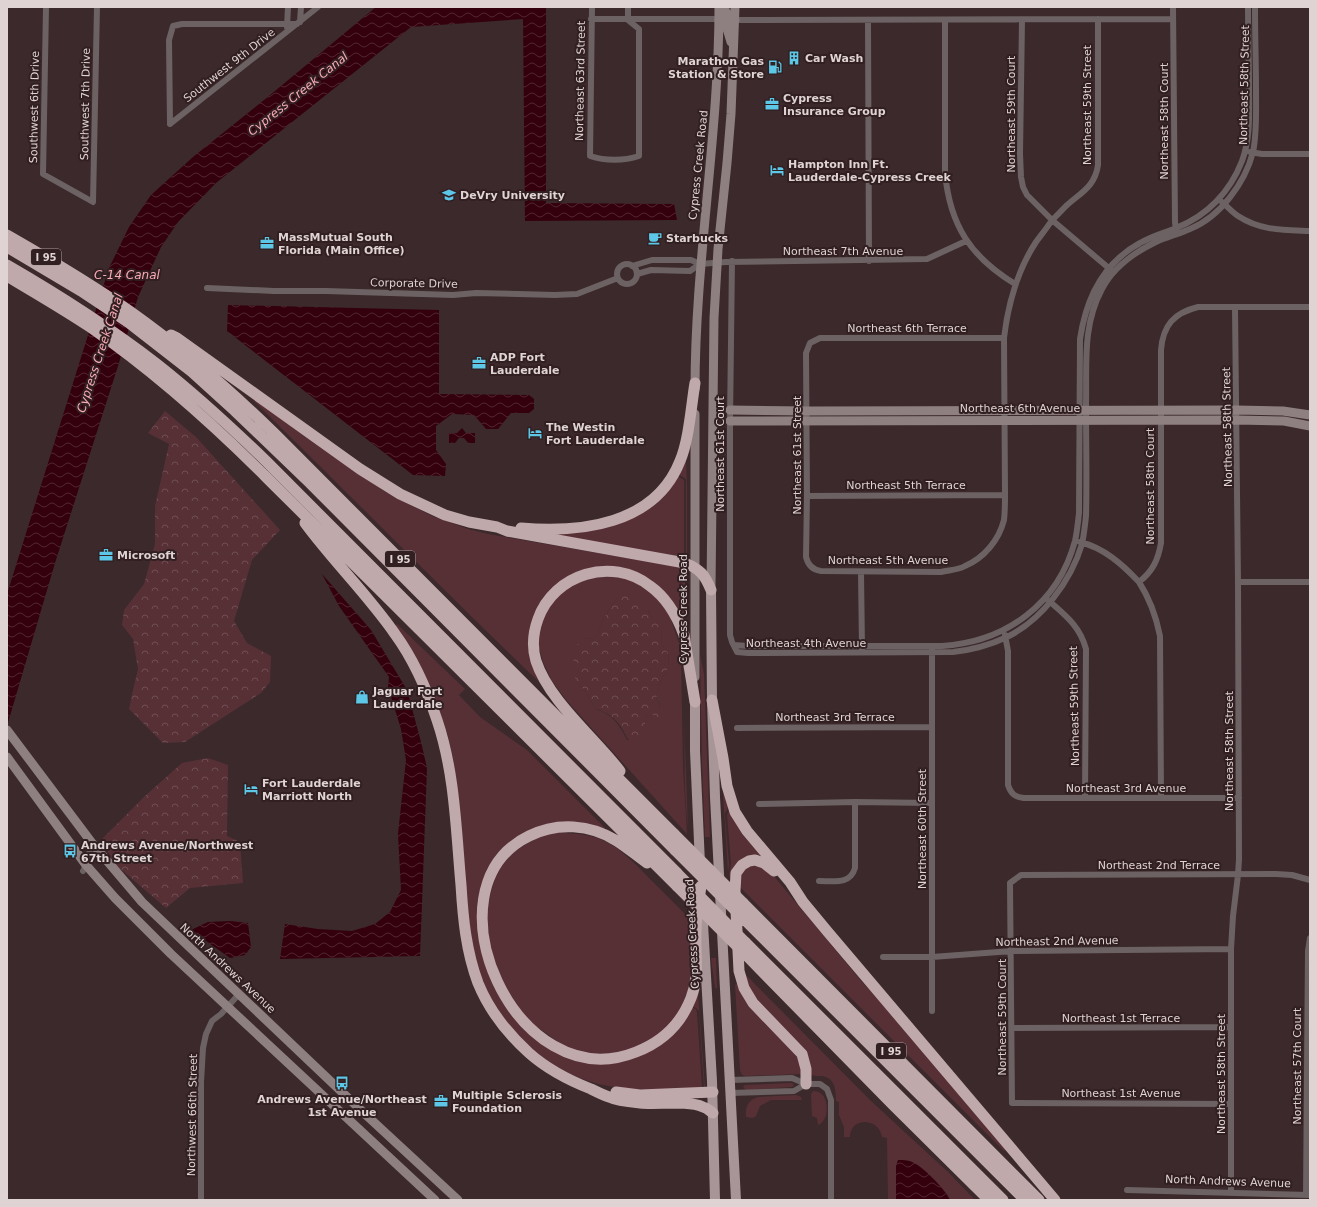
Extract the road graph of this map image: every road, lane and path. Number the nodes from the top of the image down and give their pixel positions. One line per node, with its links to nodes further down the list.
1 (46, 7): 31 (street, Southwest 6th Drive)
2 (97, 7): 31 (street, Southwest 7th Drive)
3 (288, 7): 24 (street)
4 (301, 7): 23 (street)
5 (318, 7): 23 (street, Southwest 9th Drive)
6 (592, 7): 17 (street, Northeast 63rd Street)
7 (628, 7): 18 (street)
8 (719, 7): 14 (main road, Cypress Creek Road)
9 (724, 7): 19 (main road)
10 (735, 7): 19 (main road)
11 (1173, 7): 16 (street, Northeast 58th Court)
12 (1248, 7): 27 (street, Northeast 58th Street)
13 (1255, 7): 28 (street, Northeast 58th Street)
14 (719, 19): 18 (street); 26 (main road); 42 (main road, Cypress Creek Road)
15 (1098, 19): 16 (street); 22 (street); 33 (street, Northeast 59th Street)
16 (1173, 19): 34 (street, Northeast 58th Court)
17 (591, 20): 18 (street); 18 (street, Northeast 63rd Street)
18 (628, 20)
19 (735, 20): 20 (street); 26 (main road)
20 (868, 20): 21 (street); 39 (street)
21 (945, 20): 22 (street); 37 (street)
22 (1022, 20): 33 (street, Northeast 59th Court)
23 (298, 23): 24 (street); 25 (street, Southwest 9th Drive)
24 (288, 24): 25 (street); 25 (street, Southwest 9th Drive)
25 (287, 32)
26 (734, 54): 40 (main road)
27 (1245, 151): 28 (street); 30 (street, Northeast 58th Street)
28 (1252, 153): 29 (street); 32 (street, Northeast 58th Street)
29 (1310, 154)
30 (1219, 199): 32 (street); 34 (street)
31 (93, 202)
32 (1225, 204): 34 (street); 35 (street)
33 (1052, 220): 45 (street, Northeast 59th Court); 50 (street)
34 (1176, 231): 45 (street); 46 (street)
35 (1310, 231)
36 (7, 235): 51 (highway, I 95)
37 (966, 241): 39 (street, Northeast 7th Avenue); 50 (street)
38 (7, 247): 51 (highway)
39 (869, 261): 41 (street, Northeast 7th Avenue)
40 (717, 262): 41 (street, Northeast 7th Avenue); 42 (street); 86 (main road)
41 (732, 262): 61 (street, Northeast 61st Court)
42 (700, 264): 44 (street); 47 (street); 60 (main road, Cypress Creek Road)
43 (7, 265): 55 (highway)
44 (632, 266): 47 (street); 49 (street)
45 (1108, 268): 46 (street, Northeast 59th Court); 63 (street)
46 (1114, 273): 63 (street)
47 (636, 274): 49 (street)
48 (7, 276): 55 (highway)
49 (618, 278): 52 (street, Corporate Drive)
50 (1015, 284): 57 (street)
51 (83, 286): 56 (highway, I 95)
52 (208, 288)
53 (1310, 307): 54 (street)
54 (1236, 308): 64 (street, Northeast 58th Court); 65 (street, Northeast 58th Street)
55 (75, 311): 59 (highway)
56 (146, 330): 77 (highway); 103 (highway, I 95); 145 (highway, bridge)
57 (1004, 338): 58 (street, Northeast 6th Terrace); 62 (street)
58 (810, 343): 67 (street, Northeast 61st Street)
59 (138, 356): 74 (highway); 144 (highway, bridge)
60 (695, 383): 77 (highway); 80 (main road, Cypress Creek Road)
61 (730, 410): 67 (main road, Northeast 6th Avenue); 72 (street, Northeast 61st Court)
62 (1005, 410): 63 (main road, Northeast 6th Avenue); 67 (main road, Northeast 6th Avenue); 68 (street)
63 (1083, 410): 64 (main road, Northeast 6th Avenue); 69 (street)
64 (1161, 410): 65 (main road, Northeast 6th Avenue); 70 (street, Northeast 58th Court)
65 (1237, 410): 66 (main road, Northeast 6th Avenue); 71 (street, Northeast 58th Street)
66 (1310, 415)
67 (807, 416): 68 (main road, Northeast 6th Avenue); 72 (main road, Northeast 6th Avenue); 76 (street, Northeast 61st Street)
68 (1005, 420): 69 (main road, Northeast 6th Avenue); 75 (street)
69 (1083, 420): 70 (main road, Northeast 6th Avenue); 78 (street); 79 (street)
70 (1161, 420): 71 (main road, Northeast 6th Avenue); 83 (street, Northeast 58th Court)
71 (1237, 420): 73 (main road, Northeast 6th Avenue); 84 (street, Northeast 58th Street)
72 (730, 421): 90 (street, Northeast 61st Court)
73 (1310, 426)
74 (285, 495): 113 (highway); 129 (highway)
75 (1005, 495): 76 (street, Northeast 5th Terrace); 82 (street, Northeast 5th Avenue)
76 (807, 496): 81 (street, Northeast 61st Street)
77 (497, 527): 80 (highway)
78 (1075, 541): 79 (street); 87 (street)
79 (1082, 542): 83 (street); 87 (street)
80 (695, 567): 86 (highway); 95 (main road, Cypress Creek Road)
81 (811, 567): 82 (street, Northeast 5th Avenue)
82 (862, 572): 92 (street)
83 (1139, 582): 101 (street)
84 (1238, 582): 85 (street); 102 (street, Northeast 58th Street)
85 (1310, 582)
86 (711, 590): 94 (main road)
87 (1048, 600): 88 (street, Northeast 4th Avenue); 89 (street, Northeast 4th Avenue); 100 (street, Northeast 59th Street)
88 (1004, 630): 89 (street); 91 (street, Northeast 4th Avenue)
89 (1006, 638): 93 (street, Northeast 4th Avenue); 100 (street, Northeast 3rd Avenue)
90 (734, 645): 92 (street, Northeast 4th Avenue)
91 (932, 646): 92 (street, Northeast 4th Avenue); 93 (street, Northeast 60th Street)
92 (862, 650): 93 (street, Northeast 4th Avenue)
93 (932, 653): 96 (street, Northeast 60th Street)
94 (712, 700): 115 (highway); 126 (main road)
95 (695, 702): 103 (highway); 114 (main road, Cypress Creek Road)
96 (932, 727): 97 (street, Northeast 3rd Terrace); 105 (street, Northeast 60th Street)
97 (737, 728)
98 (9, 732): 107 (main road, North Andrews Avenue)
99 (7, 757): 108 (main road)
100 (1085, 798): 101 (street, Northeast 3rd Avenue)
101 (1161, 798): 102 (street, Northeast 3rd Avenue)
102 (1239, 798): 109 (street, Northeast 58th Street)
103 (643, 802): 146 (highway, I 95, bridge)
104 (855, 802): 105 (street); 106 (street); 111 (street)
105 (932, 803): 120 (street, Northeast 60th Street)
106 (759, 804)
107 (92, 843): 108 (street); 121 (main road, North Andrews Avenue)
108 (84, 868): 122 (main road)
109 (1238, 875): 110 (street, Northeast 2nd Terrace); 112 (street, Northeast 2nd Terrace); 117 (street, Northeast 58th Street)
110 (1310, 880)
111 (819, 881)
112 (1010, 883): 118 (street, Northeast 59th Court)
113 (677, 886): 114 (highway); 143 (highway, bridge)
114 (701, 886): 128 (main road, Cypress Creek Road)
115 (803, 902): 127 (highway); 147 (highway)
116 (1310, 938): 136 (street, Northeast 57th Court)
117 (1231, 949): 118 (street, Northeast 2nd Avenue); 124 (street, Northeast 58th Street)
118 (1012, 951): 120 (street, Northeast 2nd Avenue); 125 (street, Northeast 59th Court)
119 (883, 957): 120 (street, Northeast 2nd Avenue)
120 (932, 957): 123 (street, Northeast 60th Street)
121 (238, 994): 122 (street, Northwest 66th Street); 139 (main road, North Andrews Avenue)
122 (228, 1007): 137 (street, Northwest 66th Street); 138 (main road)
123 (932, 1011)
124 (1231, 1027): 125 (street, Northeast 1st Terrace); 132 (street, Northeast 58th Street)
125 (1012, 1028): 131 (street, Northeast 59th Court)
126 (730, 1080): 127 (street); 128 (main road); 130 (main road)
127 (806, 1084): 130 (street); 142 (street)
128 (712, 1087): 129 (highway); 130 (main road); 133 (main road, Cypress Creek Road)
129 (592, 1089): 133 (highway)
130 (730, 1094): 141 (main road)
131 (1012, 1103): 132 (street, Northeast 1st Avenue)
132 (1230, 1104): 135 (street, Northeast 58th Street)
133 (713, 1113): 140 (main road, Cypress Creek Road)
134 (1127, 1190): 135 (street, North Andrews Avenue)
135 (1231, 1193): 136 (street, North Andrews Avenue)
136 (1308, 1195)
137 (201, 1200)
138 (435, 1200)
139 (458, 1200)
140 (715, 1200)
141 (736, 1200)
142 (831, 1200)
143 (989, 1200)
144 (1003, 1200)
145 (1025, 1200)
146 (1039, 1200)
147 (1055, 1200)

